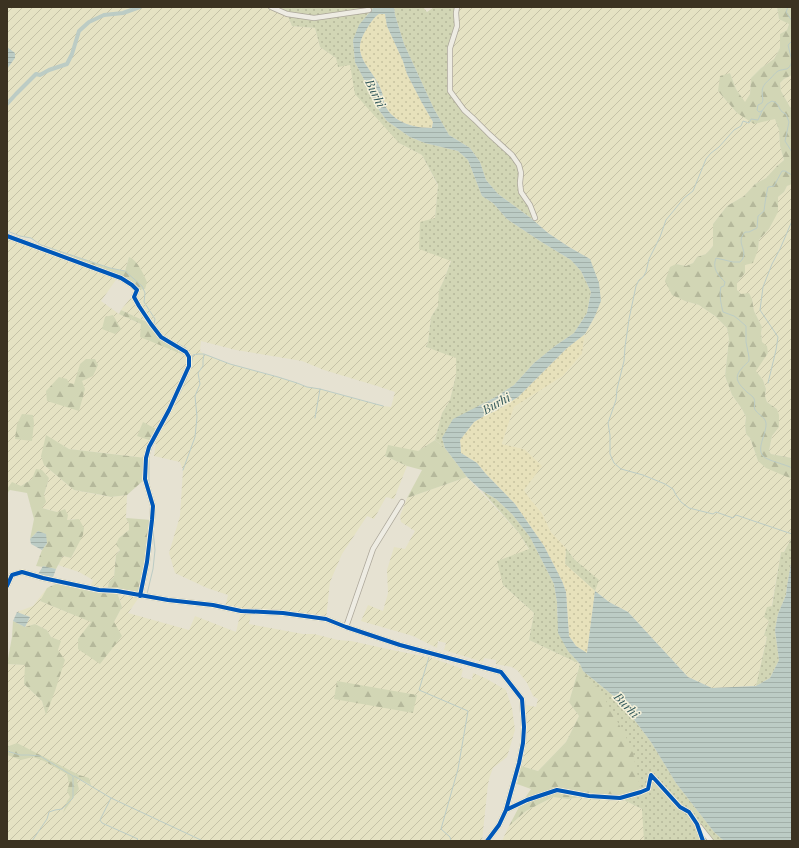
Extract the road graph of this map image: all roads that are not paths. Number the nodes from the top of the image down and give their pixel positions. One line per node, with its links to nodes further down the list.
1 (270, 7): 3 (street)
2 (458, 7): 4 (street)
3 (369, 10)
4 (535, 218)
5 (7, 236): 8 (street)
6 (402, 502): 9 (street)
7 (7, 586): 8 (street)
8 (140, 596): 9 (street)
9 (346, 627): 10 (street)
10 (506, 810): 11 (street); 12 (street)
11 (698, 824): 13 (street); 14 (street)
12 (487, 841)
13 (703, 841)
14 (711, 841)

